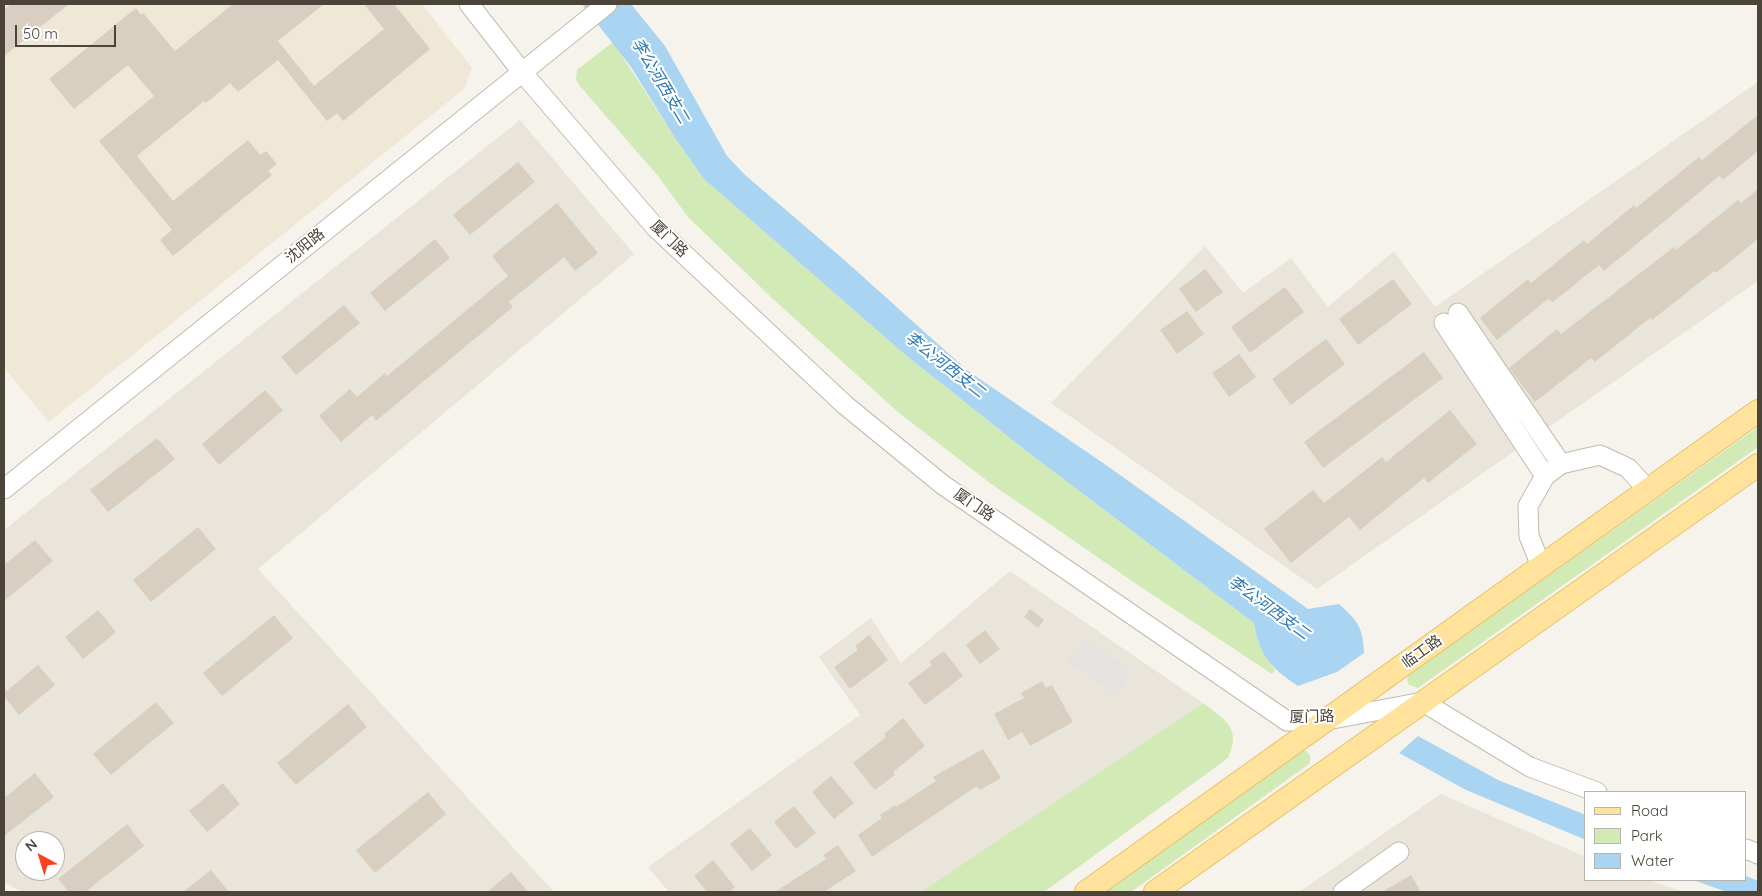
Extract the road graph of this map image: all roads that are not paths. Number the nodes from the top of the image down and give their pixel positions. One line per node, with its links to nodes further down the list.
1 (469, 4): 3 (street, 厦门路)
2 (607, 4): 3 (street, 沈阳路)
3 (522, 72): 8 (street, 沈阳路); 12 (street, 厦门路)
4 (1758, 411): 9 (main road, 临工路)
5 (1562, 464): 7 (street); 7 (street); 9 (street)
6 (1758, 465): 11 (main road)
7 (1546, 476): 10 (street)
8 (4, 489)
9 (1648, 490): 10 (main road, 临工路)
10 (1542, 566): 12 (main road, 临工路)
11 (1423, 702): 12 (street, 厦门路); 13 (street); 16 (main road)
12 (1327, 720): 15 (main road, 临工路)
13 (1593, 791)
14 (1399, 852): 17 (street)
15 (1086, 892)
16 (1155, 892)
17 (1343, 892)

